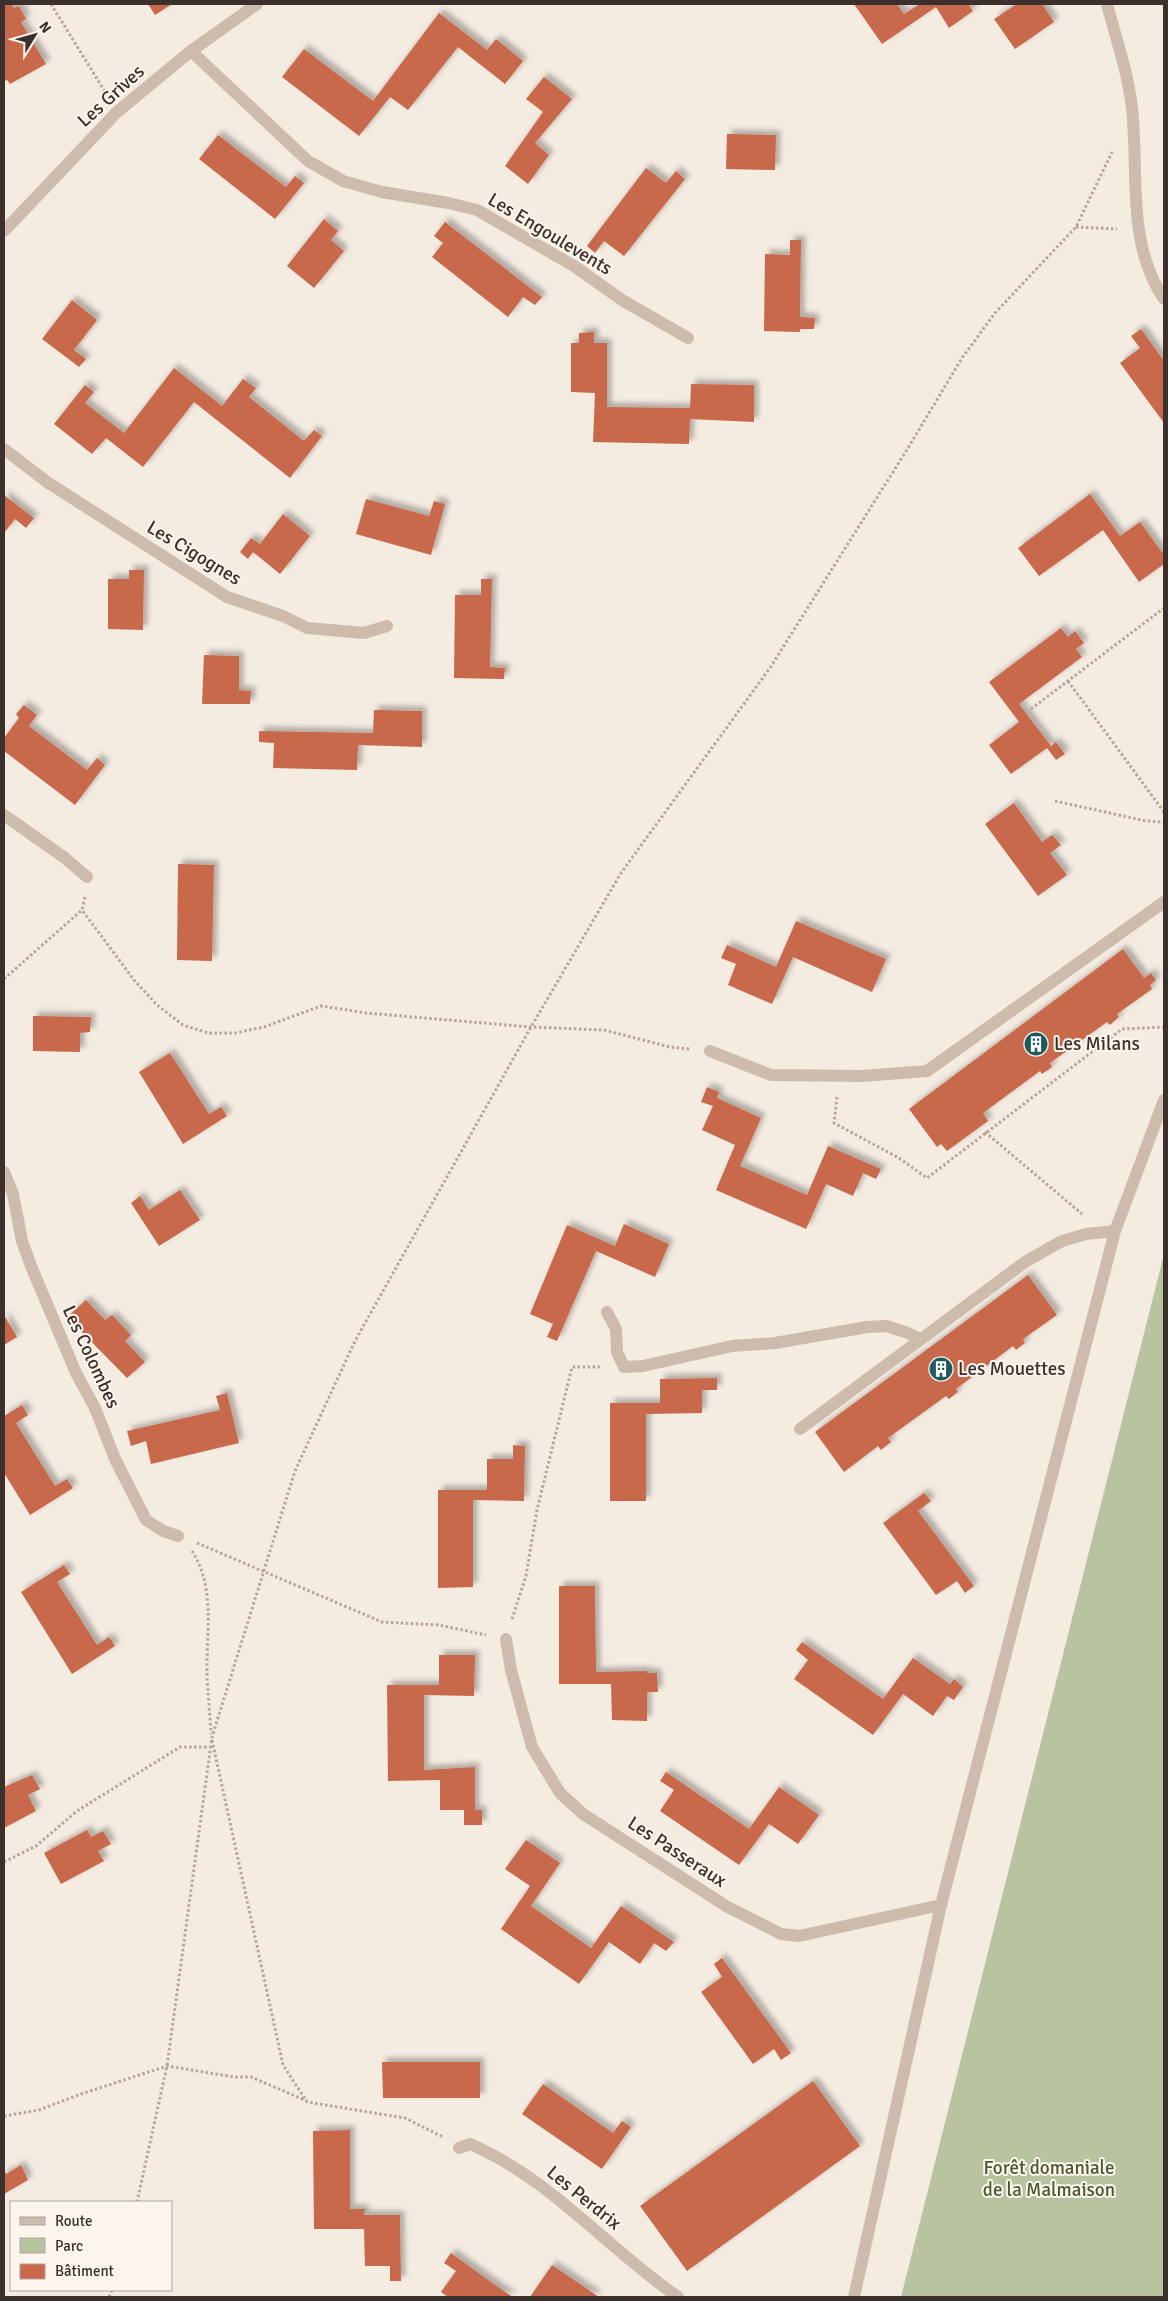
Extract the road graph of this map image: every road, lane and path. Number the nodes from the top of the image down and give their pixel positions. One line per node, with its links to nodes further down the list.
1 (51, 4): 5 (path)
2 (257, 4): 4 (street, Les Grives)
3 (1107, 4): 8 (street)
4 (192, 51): 5 (street, Les Grives); 11 (street, Les Engoulevents)
5 (117, 112): 9 (street, Les Grives)
6 (1115, 146): 7 (path)
7 (1076, 227): 8 (path); 25 (path)
8 (1138, 230): 10 (street)
9 (4, 231)
10 (1164, 299)
11 (688, 338)
12 (4, 449): 14 (street, Les Cigognes)
13 (1164, 608): 15 (path)
14 (387, 626)
15 (1068, 681): 16 (path); 18 (path)
16 (1031, 709)
17 (1055, 801): 20 (path)
18 (1164, 812)
19 (4, 815): 21 (street)
20 (1164, 822)
21 (87, 877): 23 (path)
22 (1164, 902): 28 (street)
23 (82, 910): 24 (path); 25 (path)
24 (4, 979)
25 (531, 1027): 27 (path); 38 (path)
26 (1164, 1027): 30 (path)
27 (710, 1052): 28 (street)
28 (840, 1076): 30 (path)
29 (1164, 1100): 32 (street)
30 (985, 1132): 32 (path)
31 (4, 1172): 37 (street, Les Colombes)
32 (1115, 1231): 34 (street); 43 (street)
33 (607, 1312): 35 (street)
34 (920, 1339): 35 (street); 36 (street)
35 (624, 1367): 39 (path)
36 (800, 1429)
37 (178, 1536): 38 (path); 40 (path)
38 (263, 1570): 39 (path); 40 (path)
39 (506, 1639): 43 (street, Les Passeraux)
40 (212, 1737): 41 (path); 45 (path)
41 (210, 1747): 42 (path); 44 (path)
42 (4, 1862)
43 (941, 1905): 50 (street)
44 (167, 2066): 45 (path); 46 (path); 48 (path)
45 (307, 2102): 47 (path)
46 (4, 2116)
47 (459, 2148): 49 (street, Les Perdrix)
48 (137, 2201)
49 (678, 2297)
50 (854, 2297)

